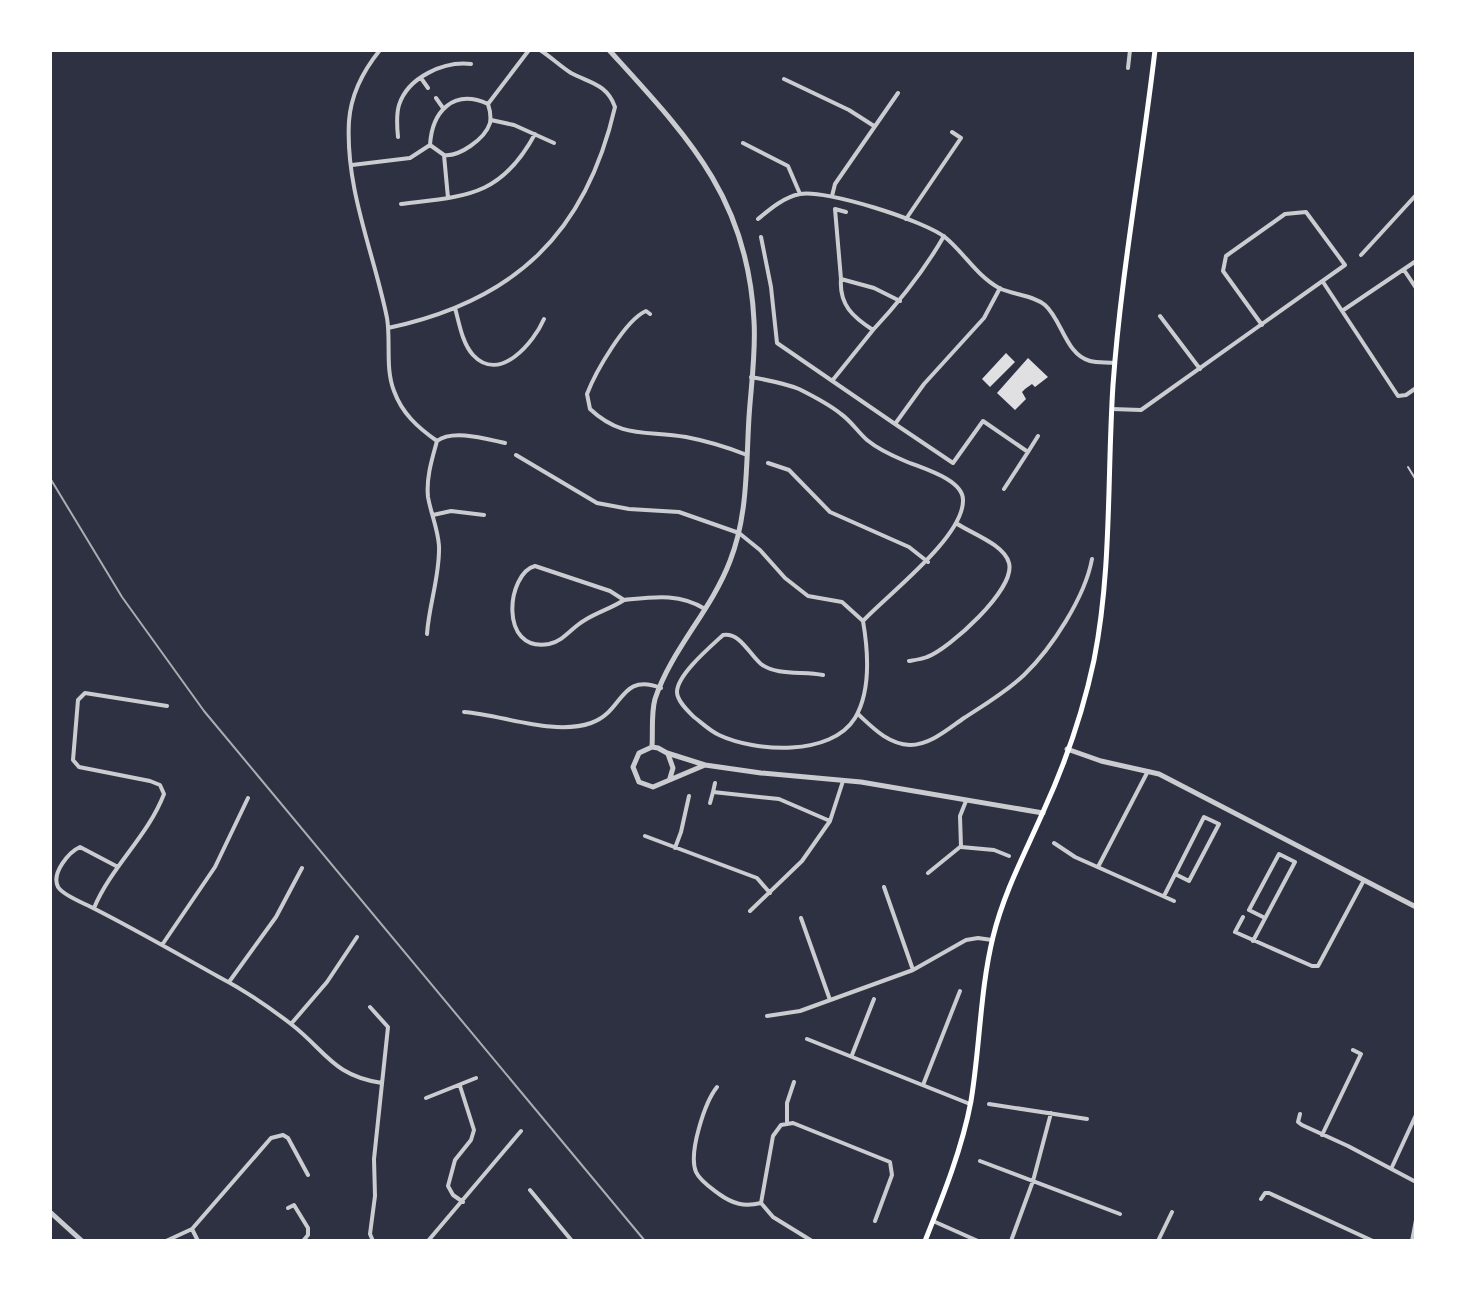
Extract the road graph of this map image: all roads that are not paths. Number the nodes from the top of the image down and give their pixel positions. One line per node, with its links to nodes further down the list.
1 (380, 50): 27 (street)
2 (529, 50): 14 (street)
3 (540, 50): 46 (street)
4 (609, 50): 56 (street)
5 (1130, 50): 8 (street)
6 (1155, 50): 54 (main road)
7 (471, 64): 9 (street)
8 (1128, 68)
9 (421, 78): 11 (street); 20 (street)
10 (784, 79): 17 (street)
11 (428, 88)
12 (898, 93): 17 (street)
13 (436, 98): 15 (street)
14 (488, 104): 15 (street); 16 (street)
15 (443, 108): 23 (street)
16 (491, 120): 19 (street); 25 (street)
17 (874, 126): 30 (street)
18 (952, 132): 35 (street)
19 (535, 134): 21 (street); 31 (street)
20 (398, 137)
21 (554, 143)
22 (743, 143): 28 (street)
23 (430, 145): 25 (street); 26 (street)
24 (400, 151): 26 (street)
25 (444, 155): 31 (street)
26 (401, 158): 27 (street)
27 (352, 165): 52 (street)
28 (800, 194): 30 (street); 34 (street)
29 (1416, 195): 38 (street)
30 (832, 196): 35 (street)
31 (448, 198): 32 (street)
32 (401, 204)
33 (846, 212): 41 (street)
34 (758, 219)
35 (906, 219): 36 (street)
36 (944, 236): 43 (street); 45 (street)
37 (761, 237): 57 (street)
38 (1361, 255)
39 (1416, 261): 40 (street)
40 (1404, 270): 44 (street); 47 (street)
41 (841, 279): 45 (street); 53 (street)
42 (1323, 282): 47 (street); 51 (street); 51 (street)
43 (1000, 288): 54 (street); 60 (street)
44 (1416, 288)
45 (900, 301): 53 (street)
46 (455, 308): 50 (street); 52 (street)
47 (1342, 311): 58 (street)
48 (650, 314): 66 (street)
49 (1160, 316): 55 (street)
50 (544, 319)
51 (1262, 325): 55 (street)
52 (388, 328): 62 (street)
53 (873, 330): 57 (street)
54 (1115, 363): 59 (main road)
55 (1200, 369): 59 (street)
56 (751, 377): 66 (street); 73 (street)
57 (832, 381): 60 (street)
58 (1416, 388)
59 (1112, 409): 88 (main road)
60 (895, 424): 64 (street)
61 (1038, 436): 64 (street)
62 (437, 441): 63 (street); 71 (street)
63 (505, 443)
64 (1028, 452): 70 (street)
65 (516, 455): 74 (street)
66 (747, 455): 74 (street)
67 (768, 463): 76 (street)
68 (1408, 467): 69 (lane)
69 (1416, 480)
70 (1004, 489)
71 (433, 515): 72 (street); 80 (street)
72 (484, 515)
73 (956, 523): 76 (street); 81 (street)
74 (739, 533): 78 (street); 79 (street)
75 (1092, 559): 86 (street)
76 (928, 562): 79 (street)
77 (624, 600): 77 (street); 78 (street)
78 (707, 610): 83 (street)
79 (863, 621): 86 (street)
80 (427, 634)
81 (909, 661)
82 (823, 675): 86 (street)
83 (661, 688): 85 (street); 87 (street)
84 (167, 706): 107 (street)
85 (464, 712)
86 (858, 714)
87 (652, 747): 89 (street); 92 (street)
88 (1067, 749): 91 (street); 100 (main road)
89 (667, 753): 90 (street); 92 (street)
90 (705, 765): 92 (street); 93 (street)
91 (1148, 771): 108 (street); 112 (street)
92 (669, 779)
93 (843, 781): 98 (street); 101 (street)
94 (715, 783): 95 (street)
95 (713, 792): 99 (street); 101 (street)
96 (689, 796): 105 (street)
97 (248, 798): 126 (street)
98 (966, 801): 100 (street); 104 (street)
99 (710, 803)
100 (1043, 813): 124 (main road)
101 (830, 821): 114 (street)
102 (645, 836): 105 (street)
103 (1054, 843): 108 (street)
104 (961, 847): 106 (street); 110 (street)
105 (675, 848): 114 (street)
106 (1009, 856)
107 (118, 867): 118 (street); 118 (street)
108 (1098, 867): 115 (street)
109 (302, 868): 128 (street)
110 (928, 873)
111 (1175, 874): 111 (street); 115 (street)
112 (1365, 880): 117 (street); 125 (street)
113 (884, 887): 127 (street)
114 (770, 893): 119 (street)
115 (1164, 896): 116 (street)
116 (1174, 901)
117 (1416, 907)
118 (94, 908): 126 (street)
119 (750, 911)
120 (1243, 917): 125 (street)
121 (801, 918): 131 (street)
122 (1265, 918): 122 (street); 125 (street)
123 (357, 937): 134 (street)
124 (992, 940): 127 (street); 145 (main road)
125 (1253, 941)
126 (162, 945): 128 (street)
127 (913, 970): 131 (street)
128 (229, 982): 134 (street)
129 (960, 991): 141 (street)
130 (874, 999): 137 (street)
131 (830, 1000): 133 (street)
132 (370, 1007): 140 (street)
133 (767, 1016)
134 (291, 1024): 140 (street)
135 (807, 1039): 137 (street)
136 (1353, 1050): 153 (street)
137 (852, 1055): 141 (street)
138 (476, 1078): 142 (street)
139 (794, 1082): 151 (street)
140 (382, 1083): 176 (street)
141 (923, 1085): 145 (street)
142 (460, 1086): 144 (street); 161 (street)
143 (717, 1087): 162 (street)
144 (426, 1098)
145 (970, 1104): 169 (main road)
146 (989, 1104): 147 (street)
147 (1051, 1113): 150 (street); 157 (street)
148 (1300, 1114): 153 (street)
149 (1416, 1115): 155 (street)
150 (1087, 1119)
151 (787, 1122): 162 (street); 168 (street)
152 (521, 1131): 161 (street)
153 (1322, 1135): 155 (street)
154 (980, 1161): 157 (street)
155 (1391, 1168): 158 (street)
156 (308, 1175): 170 (street)
157 (1033, 1181): 166 (street); 182 (street)
158 (1416, 1182)
159 (530, 1190): 178 (street)
160 (1261, 1199): 184 (street)
161 (463, 1202): 177 (street)
162 (761, 1203): 179 (street)
163 (288, 1208): 175 (street)
164 (50, 1212): 172 (street)
165 (1172, 1212): 183 (street)
166 (1120, 1214)
167 (1416, 1220): 185 (street)
168 (875, 1221)
169 (933, 1221): 171 (street); 180 (main road)
170 (192, 1229): 173 (street); 174 (street)
171 (966, 1239): 181 (street)
172 (80, 1241)
173 (166, 1241)
174 (198, 1241)
175 (303, 1241)
176 (373, 1241)
177 (428, 1241)
178 (572, 1241)
179 (812, 1241)
180 (925, 1241)
181 (978, 1241)
182 (1011, 1241)
183 (1158, 1241)
184 (1373, 1241)
185 (1412, 1241)

